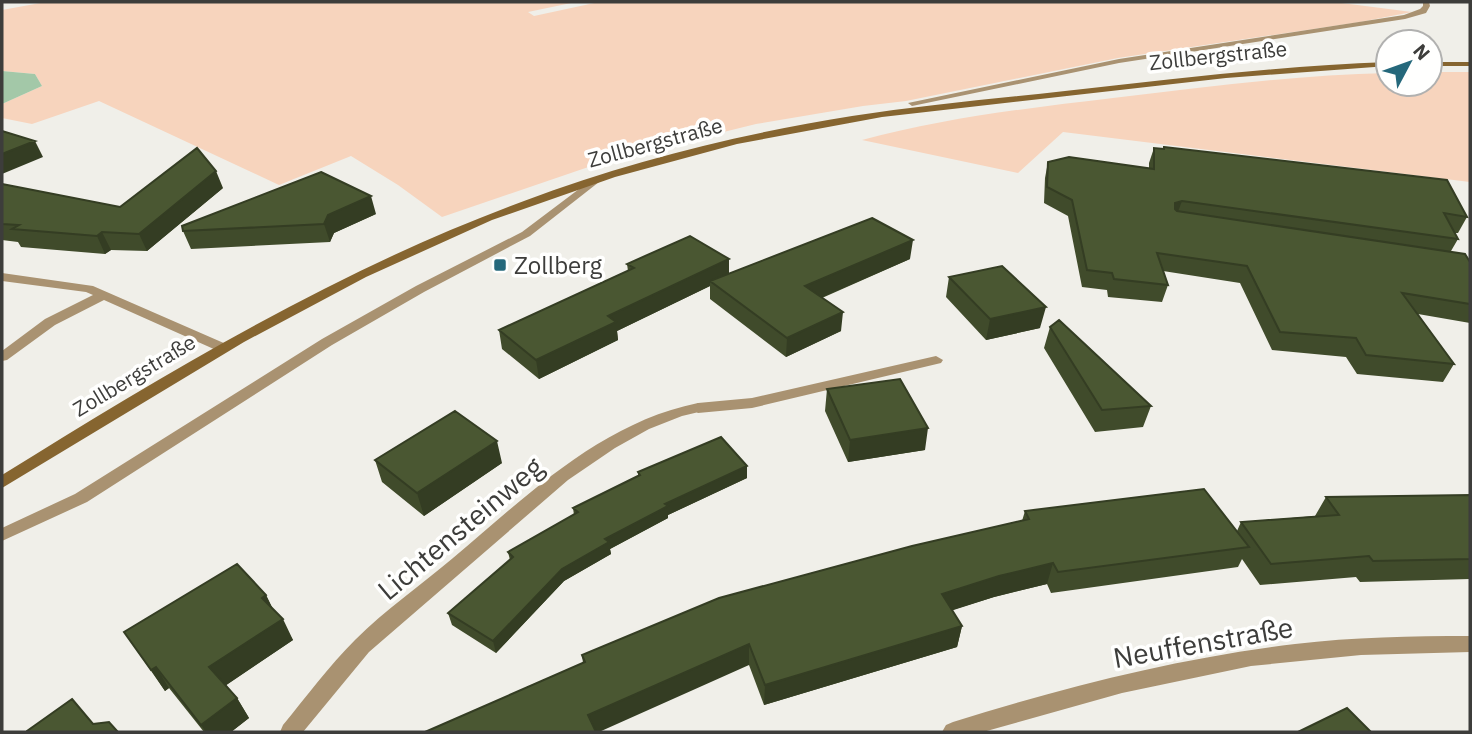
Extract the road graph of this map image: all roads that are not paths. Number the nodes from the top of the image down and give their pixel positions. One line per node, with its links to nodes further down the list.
1 (1426, 2): 5 (street)
2 (1444, 64): 3 (main road)
3 (1470, 64)
4 (1374, 66): 5 (main road, Zollbergstraße)
5 (921, 110): 6 (main road, Zollbergstraße)
6 (595, 180): 9 (main road, Zollbergstraße); 13 (street)
7 (2, 277): 8 (street)
8 (104, 295): 9 (street); 10 (street)
9 (220, 347): 12 (main road, Zollbergstraße)
10 (2, 357)
11 (936, 360): 15 (street, Lichtensteinweg)
12 (2, 482)
13 (2, 535)
14 (1470, 644): 16 (street, Neuffenstraße)
15 (290, 732)
16 (953, 732)

